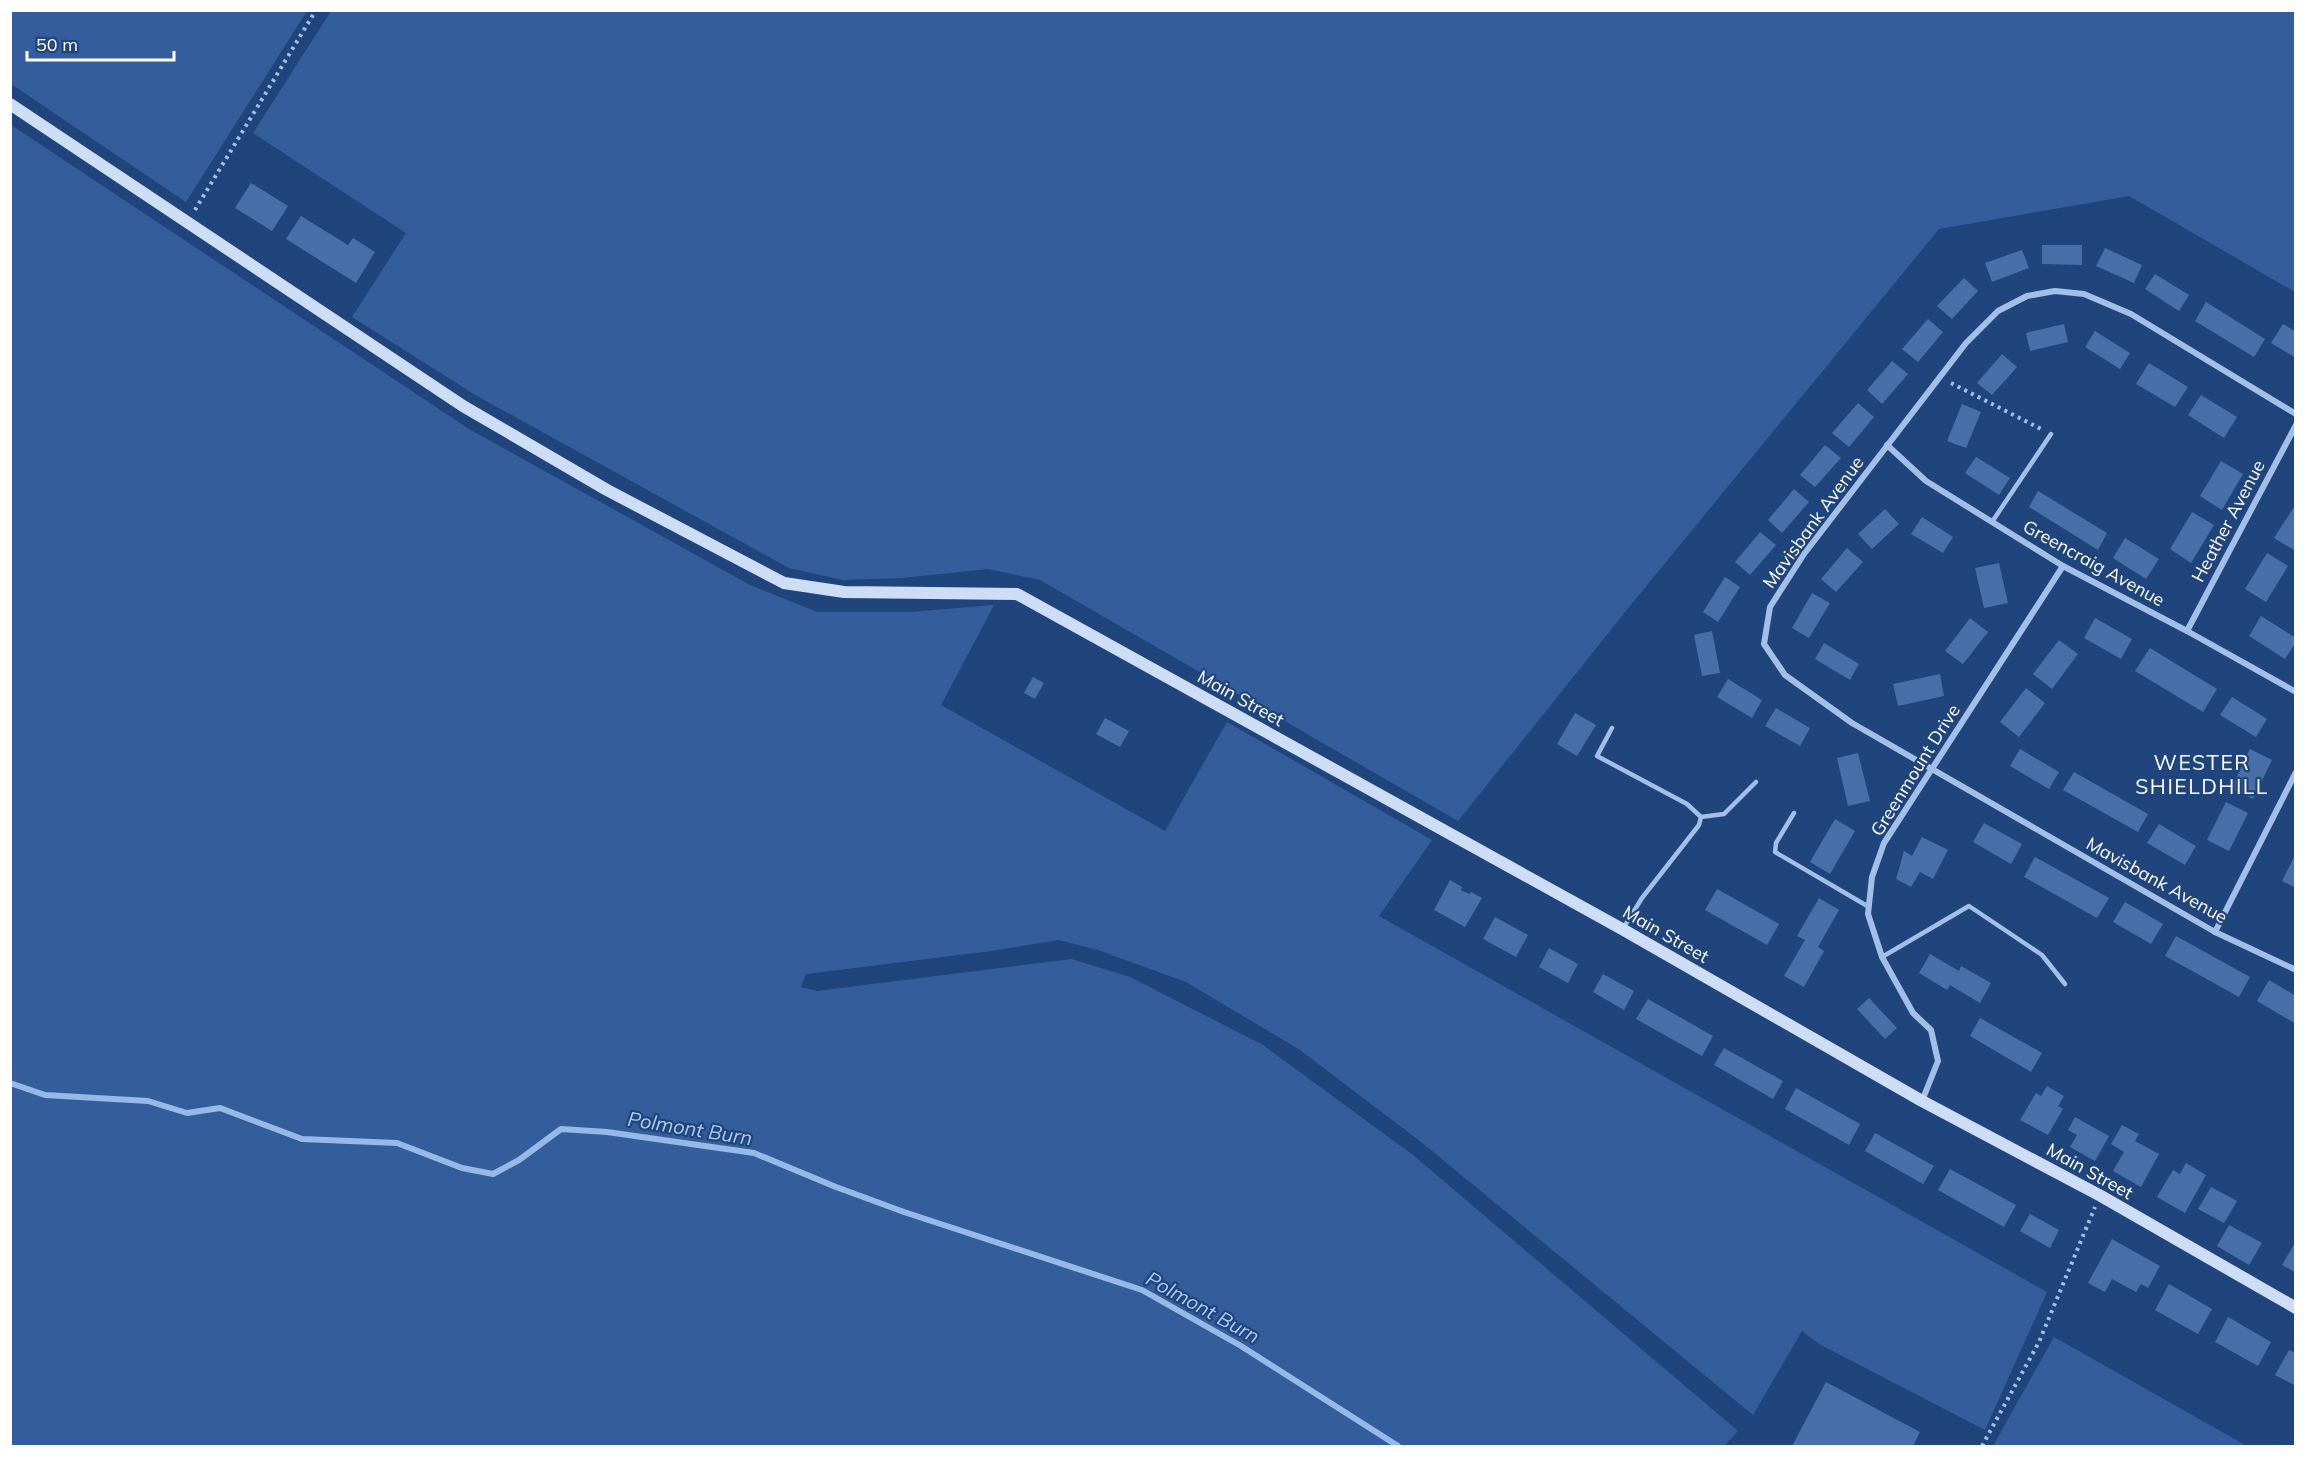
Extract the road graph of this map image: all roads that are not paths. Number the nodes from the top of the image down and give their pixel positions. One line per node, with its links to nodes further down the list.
1 (10, 105): 17 (street, Main Street)
2 (2295, 414): 5 (street, Mavisbank Avenue)
3 (2295, 424): 8 (street, Heather Avenue)
4 (2051, 434): 6 (lane)
5 (1887, 445): 6 (street, Greencraig Avenue); 11 (street, Mavisbank Avenue)
6 (1992, 522): 7 (street, Greencraig Avenue)
7 (2062, 567): 8 (street, Greencraig Avenue); 11 (street, Greenmount Drive)
8 (2187, 631): 9 (street, Greencraig Avenue)
9 (2295, 692)
10 (1612, 728): 15 (lane)
11 (1932, 770): 16 (street, Greenmount Drive); 18 (street, Mavisbank Avenue)
12 (2295, 772): 18 (street)
13 (1756, 782): 15 (lane)
14 (1794, 813): 16 (lane)
15 (1701, 817): 17 (lane)
16 (1869, 907): 19 (street, Greenmount Drive)
17 (1622, 929): 22 (street, Main Street)
18 (2216, 932): 20 (street, Mavisbank Avenue)
19 (1882, 957): 21 (lane); 22 (street, Greenmount Drive)
20 (2295, 970)
21 (2065, 984)
22 (1922, 1101): 23 (street, Main Street)
23 (2295, 1308)

